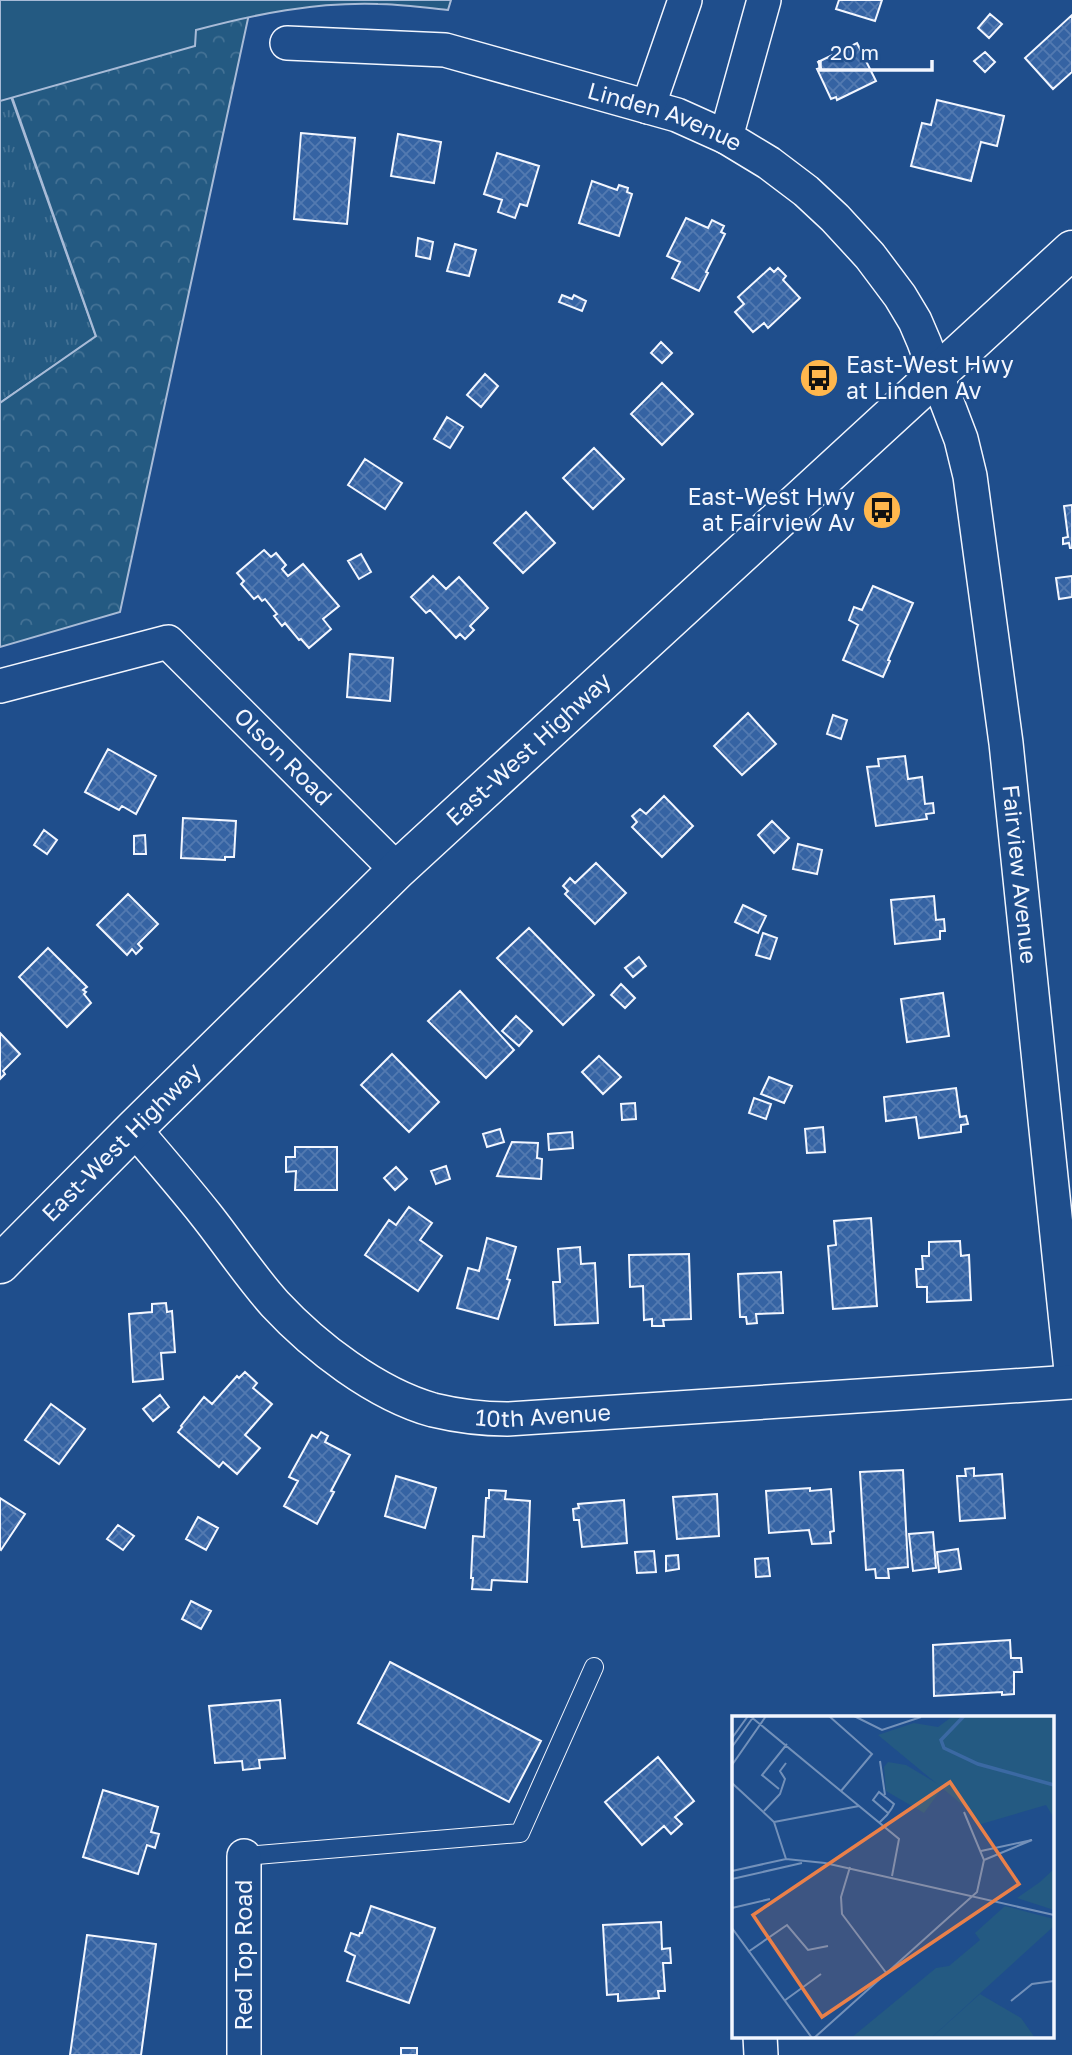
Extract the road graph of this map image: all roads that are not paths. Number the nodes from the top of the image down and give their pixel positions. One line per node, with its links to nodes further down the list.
1 (685, 0): 4 (street)
2 (764, 0): 5 (street)
3 (287, 43): 4 (street, Linden Avenue)
4 (648, 107): 5 (street, Linden Avenue)
5 (726, 137): 7 (street, Linden Avenue)
6 (1072, 250): 7 (main road, East-West Highway)
7 (937, 375): 9 (main road, East-West Highway); 12 (street, Fairview Avenue)
8 (0, 686): 9 (street, Olson Road)
9 (397, 870): 10 (main road, East-West Highway)
10 (134, 1129): 11 (main road, East-West Highway); 12 (street, 10th Avenue)
11 (0, 1264)
12 (1072, 1381)
13 (594, 1667): 14 (lane)
14 (244, 1856): 15 (street, Red Top Road)
15 (244, 2055)

